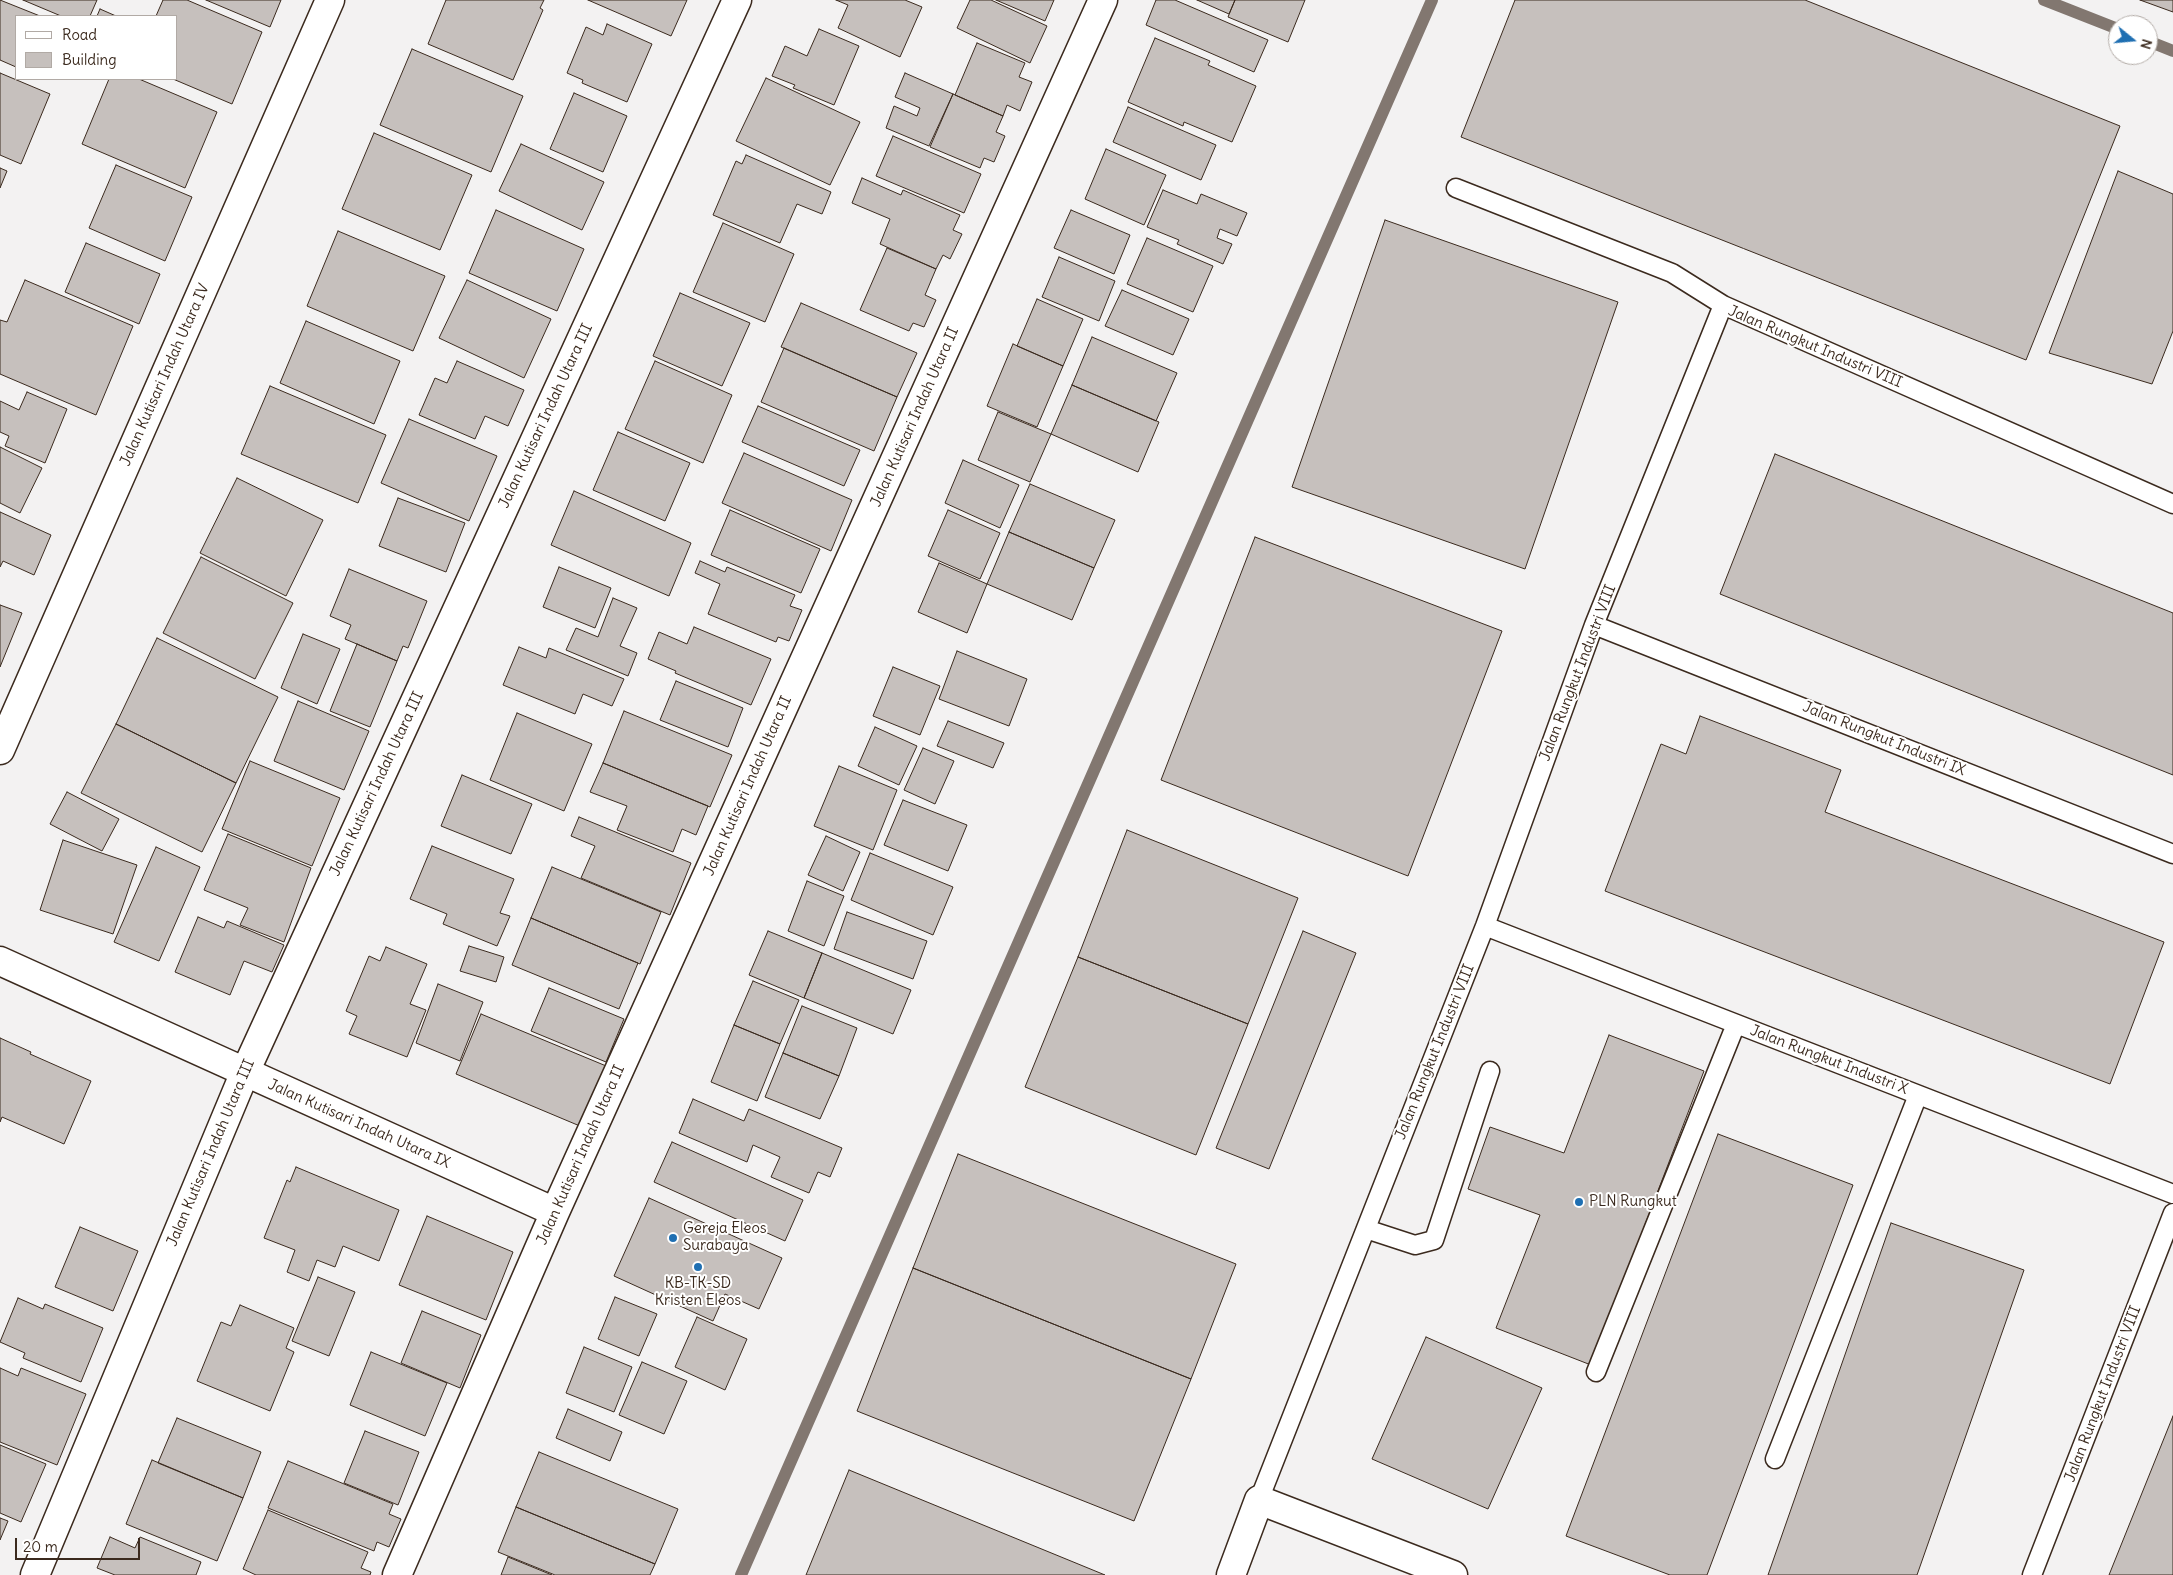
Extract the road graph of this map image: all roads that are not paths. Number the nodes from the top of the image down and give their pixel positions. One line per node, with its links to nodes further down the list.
1 (330, 0): 8 (street, Jalan Kutisari Indah Utara IV)
2 (737, 0): 14 (street, Jalan Kutisari Indah Utara III)
3 (1103, 0): 17 (street, Jalan Kutisari Indah Utara II)
4 (1456, 188): 5 (lane)
5 (1723, 306): 6 (lane, Jalan Rungkut Industri VIII); 7 (lane, Jalan Rungkut Industri VIII)
6 (2173, 504)
7 (1594, 625): 9 (lane, Jalan Rungkut Industri IX); 10 (lane, Jalan Rungkut Industri VIII)
8 (0, 750)
9 (2173, 854)
10 (1485, 926): 12 (lane, Jalan Rungkut Industri X); 19 (lane, Jalan Rungkut Industri VIII)
11 (0, 961): 14 (street, Jalan Kutisari Indah Utara IX)
12 (1736, 1024): 15 (lane, Jalan Rungkut Industri X); 20 (lane)
13 (1490, 1071): 19 (lane)
14 (245, 1072): 17 (street, Jalan Kutisari Indah Utara IX); 23 (street, Jalan Kutisari Indah Utara III)
15 (1918, 1094): 16 (lane, Jalan Rungkut Industri X); 21 (lane)
16 (2173, 1194)
17 (555, 1212): 24 (street, Jalan Kutisari Indah Utara II)
18 (2173, 1213): 27 (lane, Jalan Rungkut Industri VIII)
19 (1366, 1229): 22 (lane, Jalan Rungkut Industri VIII)
20 (1596, 1372)
21 (1775, 1459)
22 (1259, 1500): 25 (street); 26 (street)
23 (35, 1575)
24 (397, 1575)
25 (1231, 1575)
26 (1453, 1575)
27 (2032, 1575)

